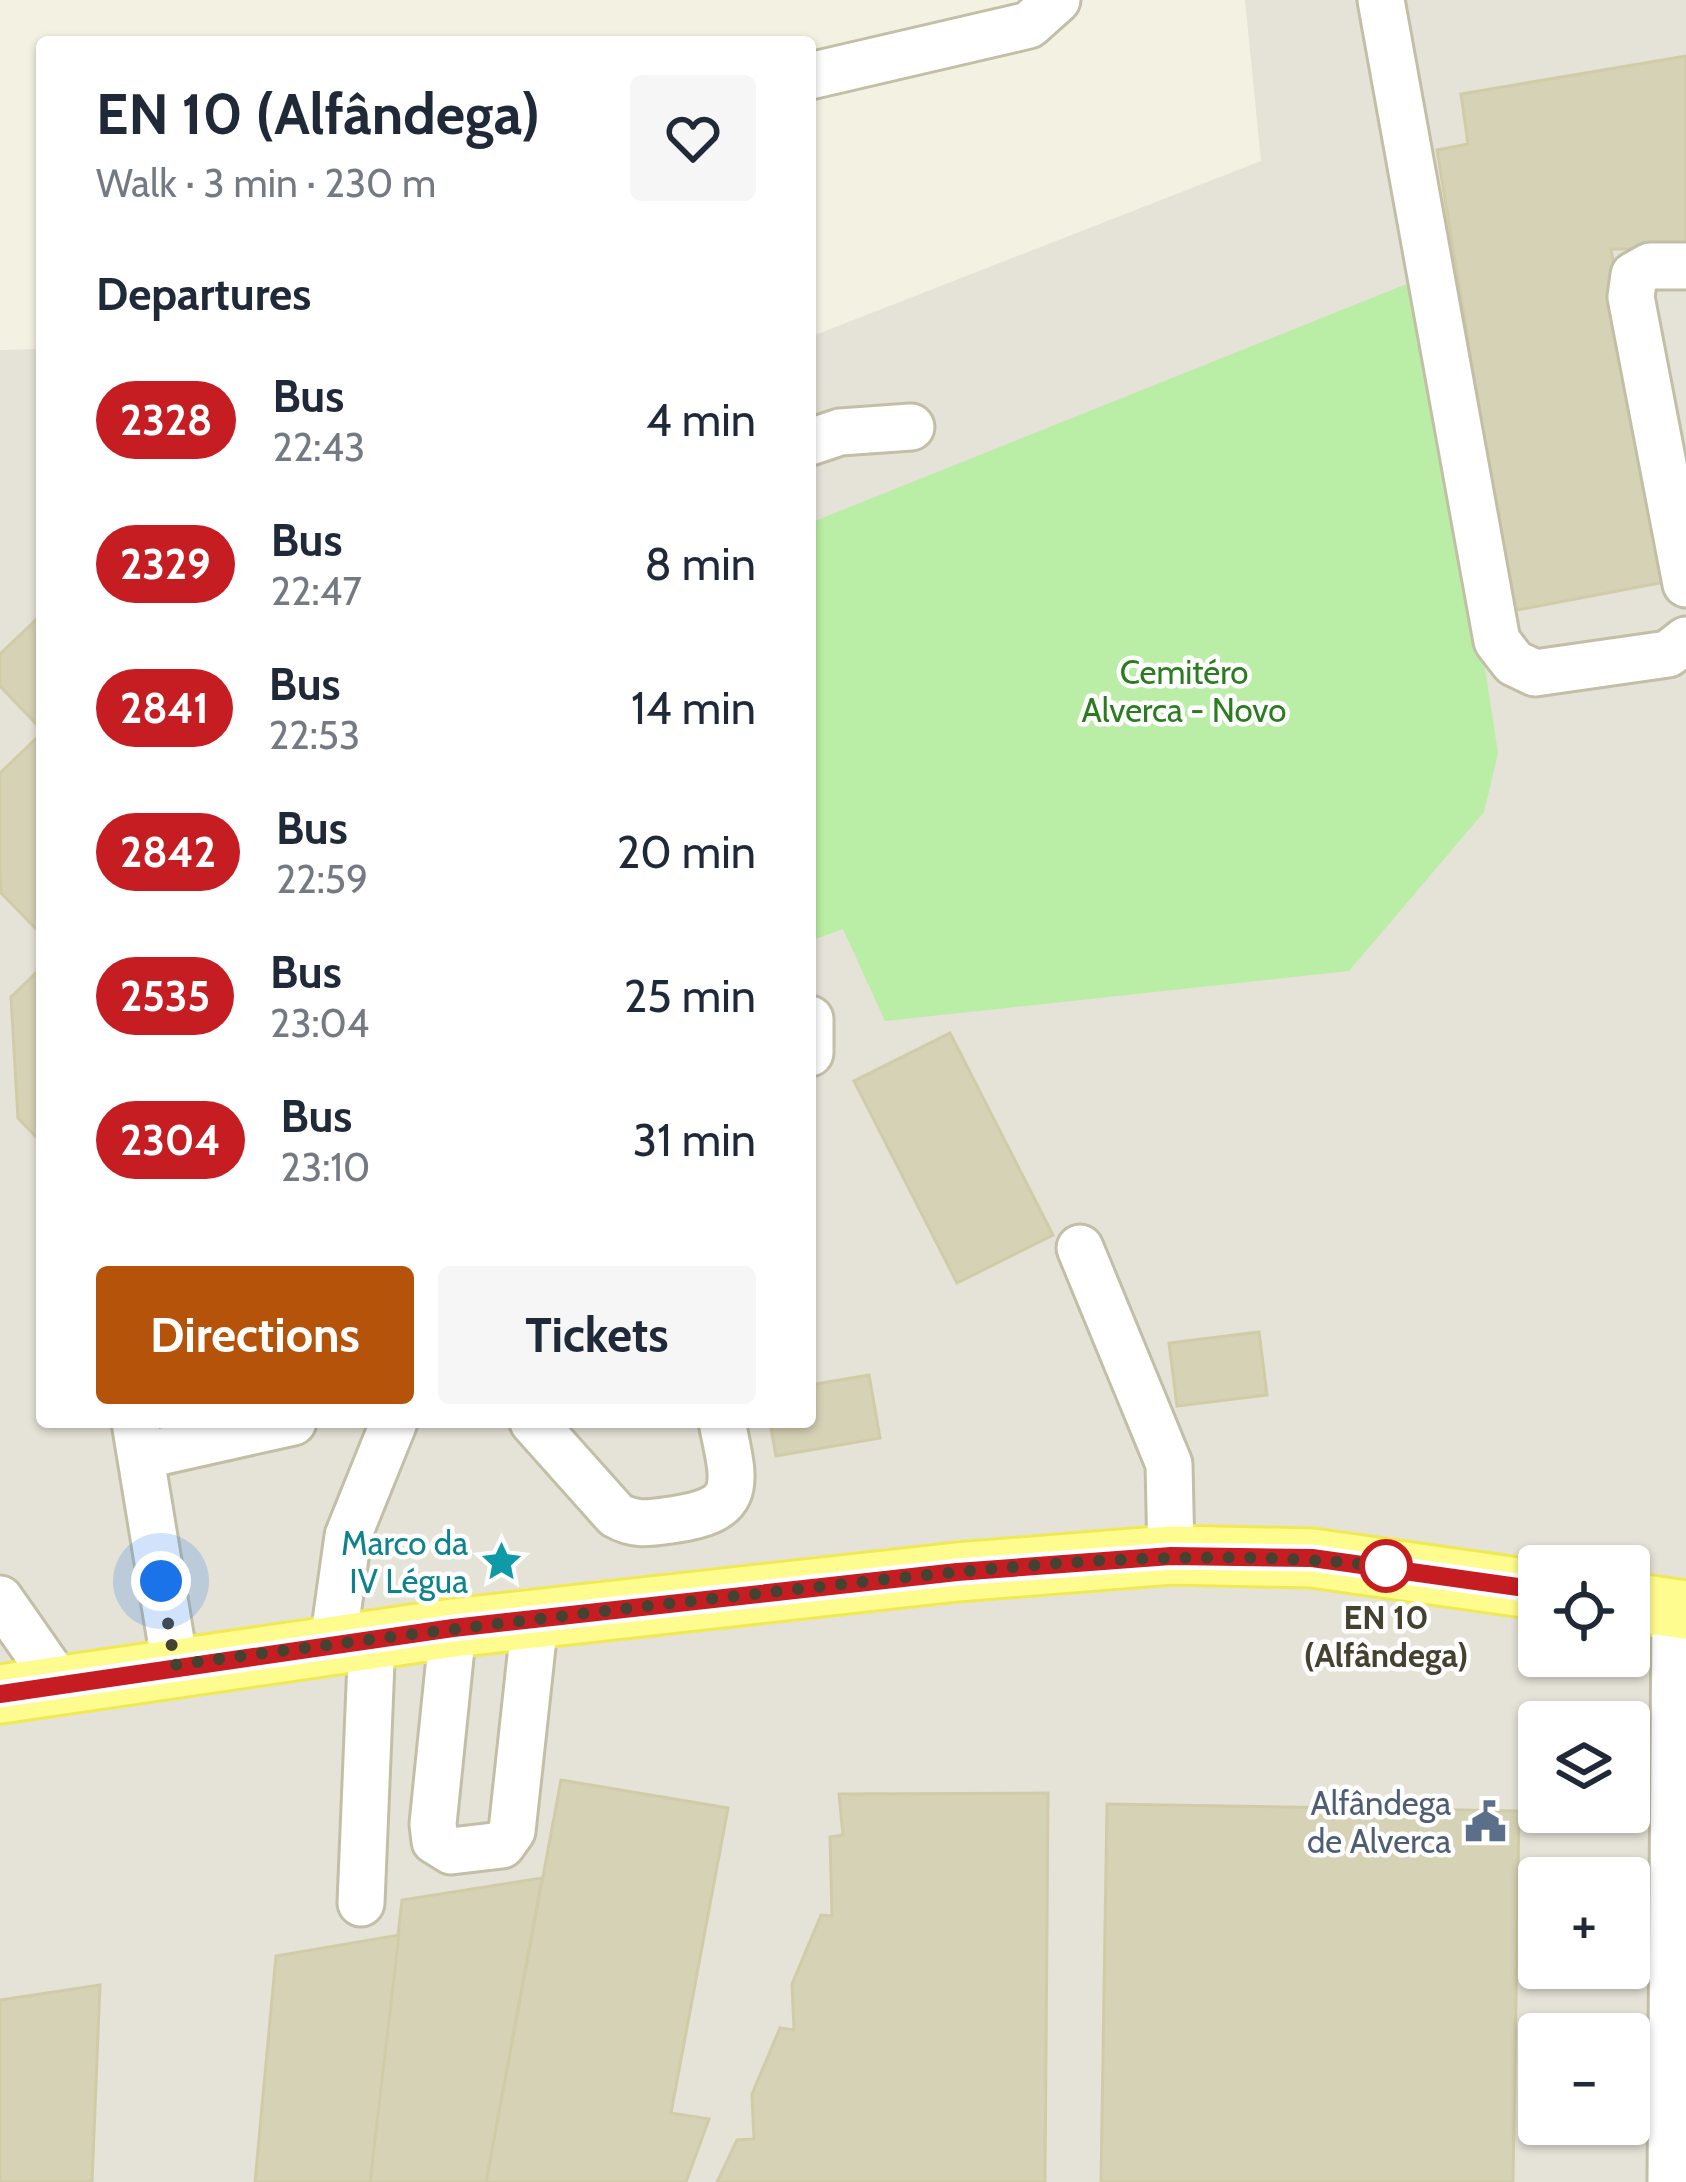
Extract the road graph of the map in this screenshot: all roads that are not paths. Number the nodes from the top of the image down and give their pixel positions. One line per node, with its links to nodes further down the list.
1 (1057, 0): 3 (street)
2 (1381, 0): 8 (street)
3 (816, 75)
4 (1686, 266): 7 (street)
5 (911, 427): 6 (street)
6 (816, 440)
7 (1686, 584)
8 (1686, 640)
9 (1080, 1248): 15 (street)
10 (238, 1428): 14 (street)
11 (392, 1428): 21 (street)
12 (538, 1428): 13 (street)
13 (723, 1428)
14 (138, 1439): 22 (street)
15 (1171, 1556): 16 (main road); 19 (main road)
16 (1518, 1587)
17 (0, 1598): 23 (street)
18 (1664, 1607): 26 (street)
19 (535, 1618): 20 (main road); 20 (street)
20 (453, 1628): 21 (main road)
21 (353, 1641): 22 (main road); 25 (street)
22 (175, 1665): 23 (main road)
23 (60, 1684): 24 (main road)
24 (0, 1694)
25 (361, 1903)
26 (1671, 2182)

